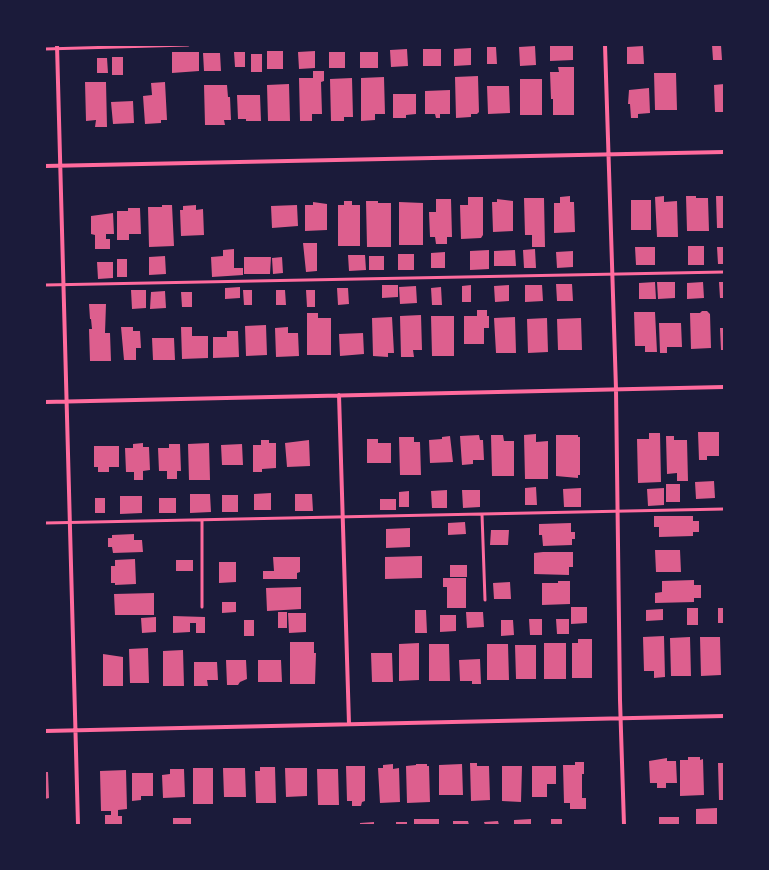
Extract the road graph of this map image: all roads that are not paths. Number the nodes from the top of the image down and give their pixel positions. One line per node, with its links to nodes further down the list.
1 (188, 45): 3 (lane)
2 (605, 45): 6 (street)
3 (57, 47): 4 (lane); 8 (street)
4 (45, 49)
5 (724, 152): 6 (street)
6 (609, 153): 8 (street); 10 (street)
7 (45, 166): 8 (street)
8 (60, 166): 11 (street)
9 (724, 272): 10 (lane)
10 (612, 274): 11 (lane); 14 (street)
11 (64, 284): 12 (lane); 16 (street)
12 (45, 285)
13 (724, 387): 14 (street)
14 (616, 389): 15 (street); 19 (street)
15 (339, 395): 16 (street); 21 (street)
16 (66, 401): 17 (street); 24 (street)
17 (45, 402)
18 (724, 509): 19 (lane)
19 (618, 510): 20 (lane); 28 (street)
20 (482, 514): 21 (lane); 25 (lane)
21 (343, 518): 22 (lane); 29 (street)
22 (202, 521): 24 (lane); 26 (lane)
23 (45, 523): 24 (lane)
24 (70, 523): 30 (street)
25 (485, 600)
26 (202, 607)
27 (724, 716): 28 (street)
28 (620, 719): 29 (street); 33 (street)
29 (349, 724): 30 (street)
30 (76, 730): 31 (street); 32 (street)
31 (45, 731)
32 (78, 825)
33 (624, 825)

